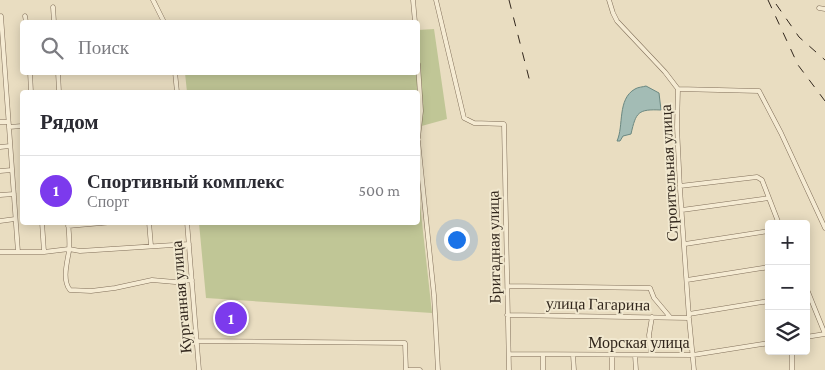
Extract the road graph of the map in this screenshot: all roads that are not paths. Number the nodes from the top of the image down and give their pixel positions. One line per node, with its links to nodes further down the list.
1 (153, 0): 12 (street)
2 (413, 0): 13 (street)
3 (436, 0): 62 (street, Бригадная улица)
4 (609, 0): 20 (street, Строительная улица)
5 (53, 7): 11 (street)
6 (819, 8): 7 (street)
7 (825, 9)
8 (1, 16): 14 (street)
9 (25, 16): 10 (street)
10 (26, 20)
11 (54, 20)
12 (163, 20)
13 (415, 20)
14 (1, 46): 15 (street)
15 (2, 74): 27 (street)
16 (30, 75): 21 (street)
17 (58, 75): 22 (street)
18 (175, 75): 23 (street)
19 (419, 75): 24 (street)
20 (678, 89): 38 (street, Строительная улица); 50 (street)
21 (31, 90)
22 (59, 90)
23 (176, 90)
24 (420, 90)
25 (420, 95): 28 (street)
26 (0, 96): 27 (street)
27 (6, 96): 30 (street)
28 (420, 120)
29 (0, 122): 30 (street)
30 (8, 122): 32 (street)
31 (20, 126): 32 (street)
32 (9, 127): 33 (street)
33 (10, 146): 34 (street); 36 (street)
34 (0, 147)
35 (420, 158): 84 (street)
36 (12, 170): 37 (street); 39 (street)
37 (0, 171)
38 (680, 186): 41 (street); 42 (street, Строительная улица)
39 (14, 194): 40 (street); 43 (street)
40 (0, 195)
41 (769, 198): 42 (street); 44 (street)
42 (682, 210): 53 (street, Строительная улица)
43 (15, 219): 45 (street); 57 (street)
44 (777, 220)
45 (0, 221)
46 (42, 225): 58 (street)
47 (68, 225): 55 (street)
48 (148, 225): 54 (street)
49 (187, 225): 52 (street, Курганная улица)
50 (825, 228)
51 (765, 232): 53 (street)
52 (189, 244): 54 (street); 60 (street, Курганная улица)
53 (685, 244): 61 (street, Строительная улица)
54 (151, 246): 55 (street)
55 (69, 250): 58 (street); 60 (street)
56 (0, 252): 57 (street)
57 (18, 252): 58 (street)
58 (44, 252)
59 (765, 268): 61 (street)
60 (192, 280): 71 (street, Курганная улица)
61 (687, 280): 66 (street, Строительная улица)
62 (508, 286): 65 (street, Бригадная улица); 68 (street)
63 (810, 300): 69 (street)
64 (765, 302): 66 (street, улица Гагарина)
65 (507, 315): 67 (street, улица Гагарина); 73 (street, Бригадная улица)
66 (689, 316): 68 (street, улица Гагарина); 79 (street, Строительная улица)
67 (652, 317): 68 (street, улица Гагарина); 78 (street)
68 (670, 317)
69 (825, 334): 70 (street)
70 (810, 336)
71 (197, 341): 81 (street, Курганная улица); 82 (street)
72 (765, 344): 79 (street, Морская улица)
73 (509, 354): 74 (street, Морская улица); 85 (street, Бригадная улица)
74 (543, 355): 75 (street, Морская улица); 86 (street)
75 (573, 355): 76 (street, Морская улица); 87 (street)
76 (612, 355): 77 (street, Морская улица); 88 (street)
77 (635, 355): 78 (street, Морская улица); 89 (street)
78 (650, 355): 79 (street, Морская улица)
79 (693, 355): 90 (street, Строительная улица)
80 (792, 355): 91 (street)
81 (199, 370)
82 (406, 370): 83 (street)
83 (420, 370)
84 (438, 370)
85 (509, 370)
86 (543, 370)
87 (574, 370)
88 (612, 370)
89 (636, 370)
90 (694, 370)
91 (792, 370)

